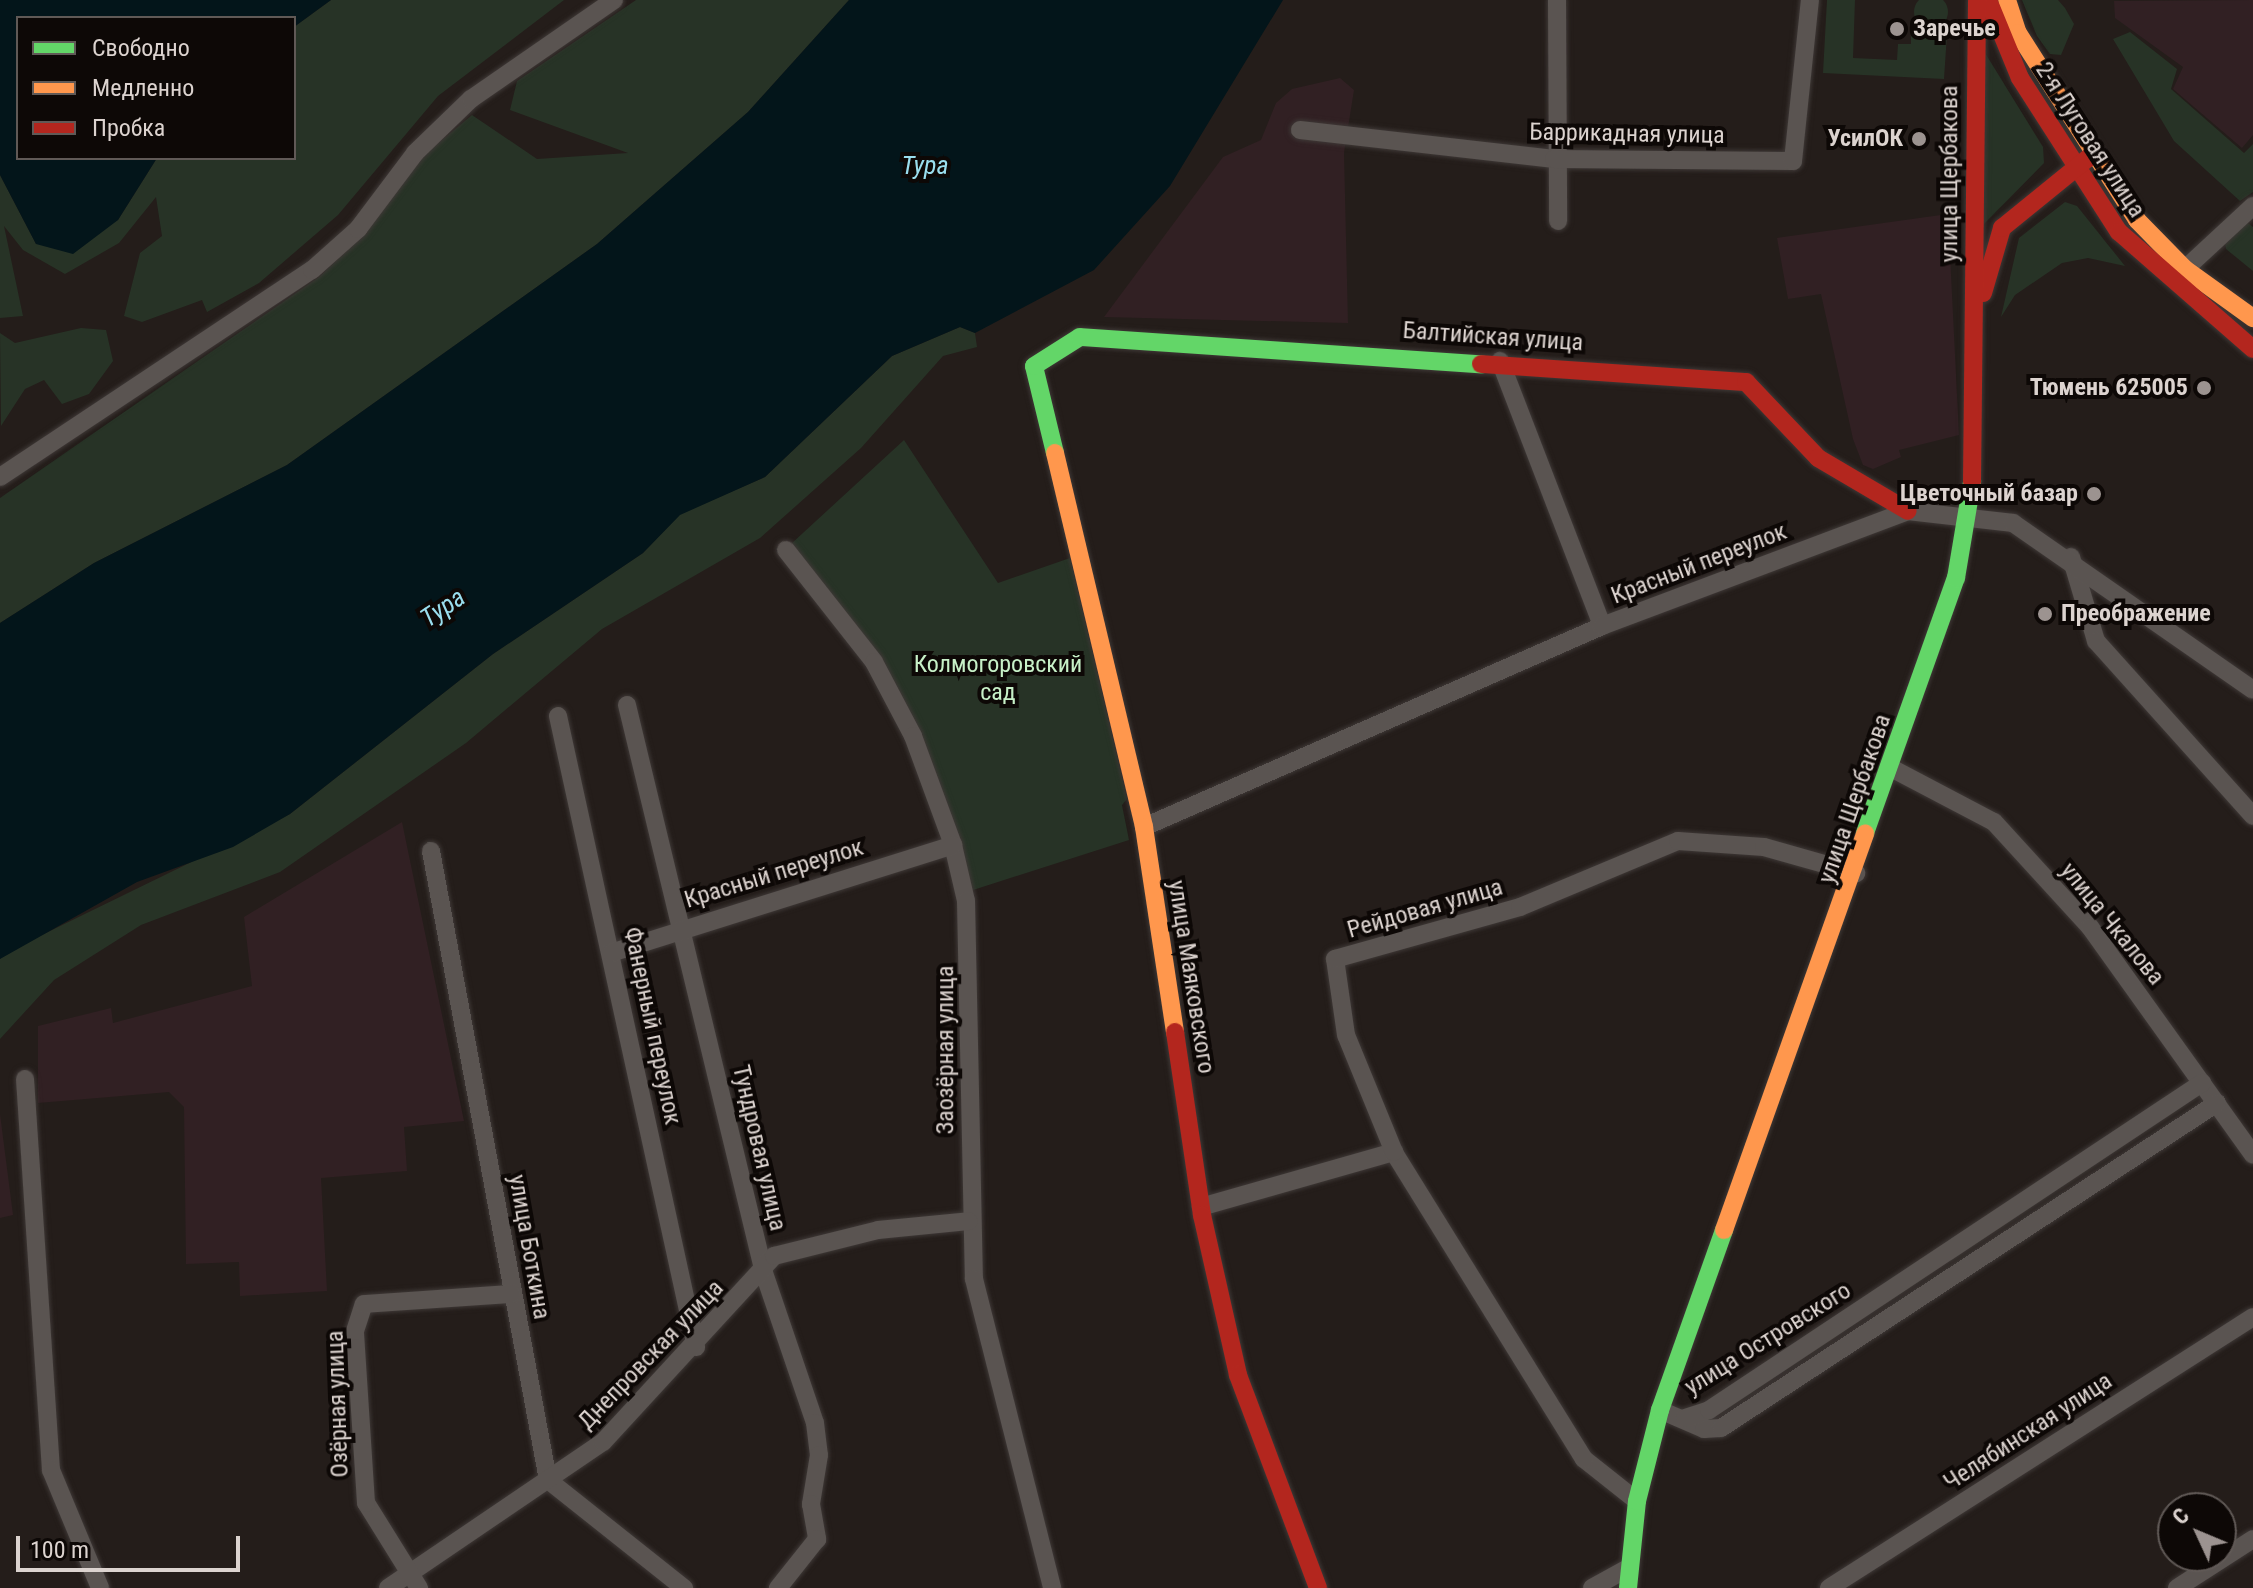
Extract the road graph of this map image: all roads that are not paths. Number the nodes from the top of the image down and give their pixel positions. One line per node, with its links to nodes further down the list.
1 (614, 0): 19 (street)
2 (1557, 0): 9 (street)
3 (1810, 0): 9 (street, Баррикадная улица)
4 (1977, 0): 15 (street, улица Щербакова)
5 (1988, 0): 10 (street, 2-я Луговая улица)
6 (2007, 0): 8 (street, 2-я Луговая улица)
7 (1300, 130): 9 (street, Баррикадная улица)
8 (2096, 154): 10 (street); 13 (street, 2-я Луговая улица)
9 (1554, 159): 12 (street)
10 (2077, 166): 15 (street); 16 (street, 2-я Луговая улица)
11 (2253, 206): 13 (street)
12 (1558, 221)
13 (2185, 269): 14 (street, 2-я Луговая улица)
14 (2253, 318)
15 (1977, 335): 21 (street, улица Щербакова)
16 (2253, 349)
17 (1500, 361): 18 (street, Балтийская улица); 20 (street, Балтийская улица); 24 (street)
18 (1034, 366): 30 (street, улица Маяковского)
19 (0, 477)
20 (1908, 511): 21 (street, Красный переулок); 24 (street, Красный переулок)
21 (1970, 514): 23 (street, Красный переулок); 28 (street, улица Щербакова)
22 (786, 550): 31 (street, Заозёрная улица)
23 (2071, 557): 25 (street, Красный переулок); 29 (street)
24 (1602, 626): 30 (street, Красный переулок)
25 (2253, 690)
26 (627, 705): 34 (street, Тундровая улица)
27 (558, 716): 35 (street, Фанерный переулок)
28 (1891, 768): 33 (street, улица Щербакова); 37 (street, улица Чкалова)
29 (2253, 816)
30 (1144, 827): 41 (street, улица Маяковского)
31 (953, 845): 34 (street, Красный переулок); 42 (street, Заозёрная улица)
32 (431, 851): 44 (street, улица Боткина)
33 (1856, 873): 39 (street, Рейдовая улица); 47 (street, улица Щербакова)
34 (683, 927): 35 (street, Красный переулок); 43 (street, Тундровая улица)
35 (611, 953): 46 (street, Фанерный переулок)
36 (25, 1079): 54 (street)
37 (2202, 1083): 38 (street, улица Чкалова); 48 (street, улица Островского)
38 (2217, 1103): 40 (street, улица Чкалова); 48 (street, улица Островского)
39 (1394, 1152): 41 (street); 50 (street, Рейдовая улица)
40 (2253, 1155)
41 (1201, 1207): 59 (street, улица Маяковского)
42 (969, 1221): 43 (street, Днепровская улица); 58 (street, Заозёрная улица)
43 (764, 1273): 46 (street, Днепровская улица); 57 (street, Тундровая улица)
44 (512, 1294): 49 (street, улица Боткина); 53 (street, Озёрная улица)
45 (2253, 1317): 62 (street, Челябинская улица)
46 (696, 1347): 49 (street, Днепровская улица)
47 (1660, 1410): 48 (street); 50 (street, улица Щербакова)
48 (1685, 1418)
49 (548, 1480): 53 (street, Днепровская улица); 56 (street)
50 (1637, 1501): 52 (street, улица Щербакова)
51 (2253, 1539): 63 (street)
52 (1630, 1567): 60 (street); 61 (street, улица Щербакова)
53 (413, 1582): 55 (street, Днепровская улица)
54 (100, 1588)
55 (388, 1588)
56 (684, 1588)
57 (778, 1588)
58 (1052, 1588)
59 (1318, 1588)
60 (1592, 1588)
61 (1628, 1588)
62 (1829, 1588)
63 (2177, 1588)

